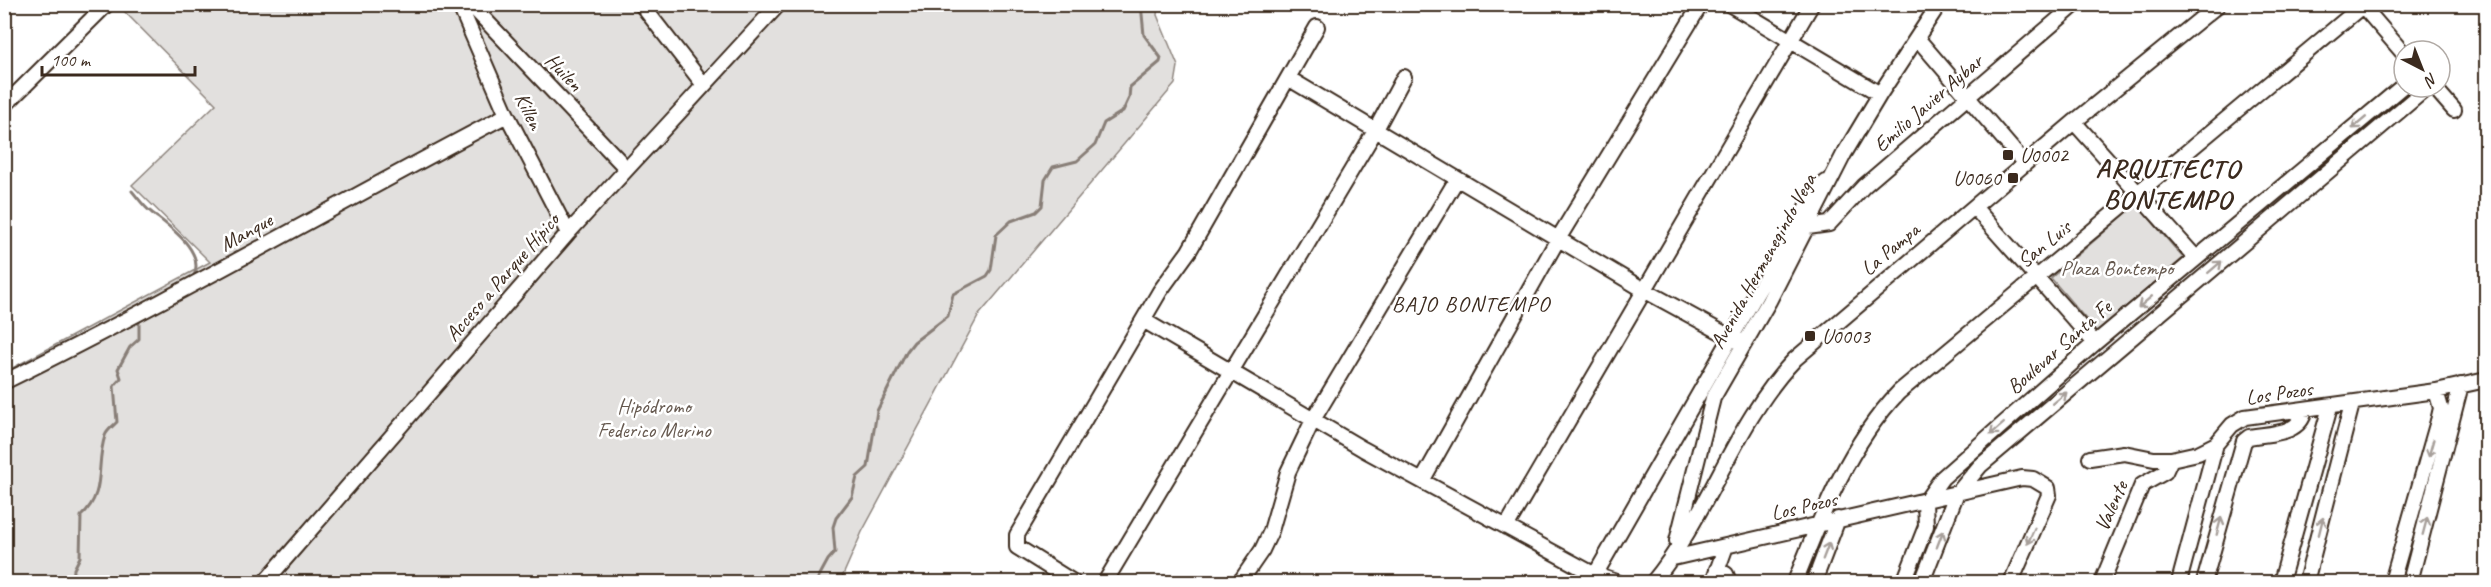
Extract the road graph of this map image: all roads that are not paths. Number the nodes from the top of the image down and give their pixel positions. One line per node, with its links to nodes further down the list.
1 (107, 4): 25 (street)
2 (459, 4): 27 (street, Killen)
3 (470, 4): 31 (street, Huilen)
4 (640, 4): 19 (street)
5 (779, 4): 19 (street, Acceso a Parque Hípico)
6 (1701, 4): 38 (street)
7 (1729, 4): 16 (street)
8 (1812, 4): 16 (street)
9 (1939, 4): 14 (street, Avenida Hermenegindo Vega)
10 (2076, 4): 22 (street, Emilio Javier Aybar)
11 (2219, 4): 28 (street, La Pampa)
12 (2362, 5): 15 (street); 34 (street, San Luis)
13 (1317, 27): 18 (street)
14 (1917, 38): 20 (street, Avenida Hermenegindo Vega); 22 (street)
15 (2392, 40)
16 (1791, 42): 20 (street); 41 (street)
17 (1404, 77): 29 (street)
18 (1288, 78): 29 (street); 42 (street)
19 (704, 85): 31 (street, Acceso a Parque Hípico)
20 (1880, 94): 32 (street, Avenida Hermenegindo Vega)
21 (2392, 95): 39 (street, Boulevar Santa Fe, one-way to 39)
22 (1968, 96): 30 (street); 36 (street, Emilio Javier Aybar)
23 (2414, 99): 58 (street, Boulevar Santa Fe, one-way to 23)
24 (2444, 99): 26 (street)
25 (4, 106)
26 (2454, 110)
27 (507, 115): 37 (street, Killen); 47 (street, Manque)
28 (2074, 122): 30 (street, La Pampa); 34 (street)
29 (1375, 131): 33 (street); 45 (street)
30 (2025, 164): 35 (street, La Pampa)
31 (627, 169): 37 (street, Acceso a Parque Hípico)
32 (1835, 173): 36 (street, Avenida Hermenegindo Vega); 43 (street)
33 (1457, 179): 38 (street); 53 (street)
34 (2139, 194): 39 (street); 40 (street, San Luis)
35 (1974, 207): 40 (street); 64 (street, La Pampa)
36 (1808, 226): 43 (street, Avenida Hermenegindo Vega)
37 (568, 233): 67 (street, Acceso a Parque Hípico)
38 (1558, 239): 41 (street); 57 (street)
39 (2196, 258): 44 (street, Boulevar Santa Fe, one-way to 44)
40 (2035, 277): 44 (street); 61 (street, San Luis)
41 (1644, 291): 43 (street); 62 (street)
42 (1143, 320): 45 (street); 68 (street)
43 (1738, 340): 64 (street, Avenida Hermenegindo Vega); 66 (street)
44 (2095, 343): 59 (street, Boulevar Santa Fe, one-way to 59)
45 (1229, 371): 53 (street); 69 (street)
46 (2487, 380): 48 (street, Los Pozos)
47 (4, 382)
48 (2461, 385): 49 (street, Los Pozos); 86 (street, one-way to 48)
49 (2436, 391): 50 (street, Los Pozos); 85 (street, one-way to 85)
50 (2352, 404): 51 (street, Los Pozos); 84 (street, one-way to 50)
51 (2330, 407): 52 (street, Los Pozos); 83 (street)
52 (2305, 410): 54 (street, Los Pozos); 82 (street, one-way to 52)
53 (1313, 420): 57 (street); 70 (street)
54 (2216, 444): 56 (street, Los Pozos); 81 (street)
55 (2090, 458): 56 (street, Los Pozos)
56 (2171, 459): 80 (street, Valente)
57 (1422, 481): 62 (street)
58 (1956, 495): 59 (street, Los Pozos); 78 (street, Boulevar Santa Fe, one-way to 58); 79 (street, Los Pozos, one-way to 79)
59 (1925, 502): 60 (street, Los Pozos); 77 (street)
60 (1838, 519): 61 (street, Los Pozos); 76 (street, one-way to 60)
61 (1818, 523): 63 (street, Los Pozos); 75 (street, San Luis)
62 (1506, 527): 66 (street)
63 (1726, 546): 64 (street, Los Pozos); 65 (street)
64 (1673, 558): 72 (street, La Pampa)
65 (1717, 569): 73 (street); 74 (street)
66 (1595, 575): 71 (street)
67 (265, 582)
68 (1073, 582)
69 (1105, 582)
70 (1240, 582)
71 (1617, 582)
72 (1653, 582)
73 (1713, 582)
74 (1729, 582)
75 (1795, 582)
76 (1814, 582)
77 (1904, 582)
78 (1922, 582)
79 (2011, 582)
80 (2102, 582)
81 (2179, 582)
82 (2204, 582)
83 (2281, 582)
84 (2306, 582)
85 (2392, 582)
86 (2410, 582)

